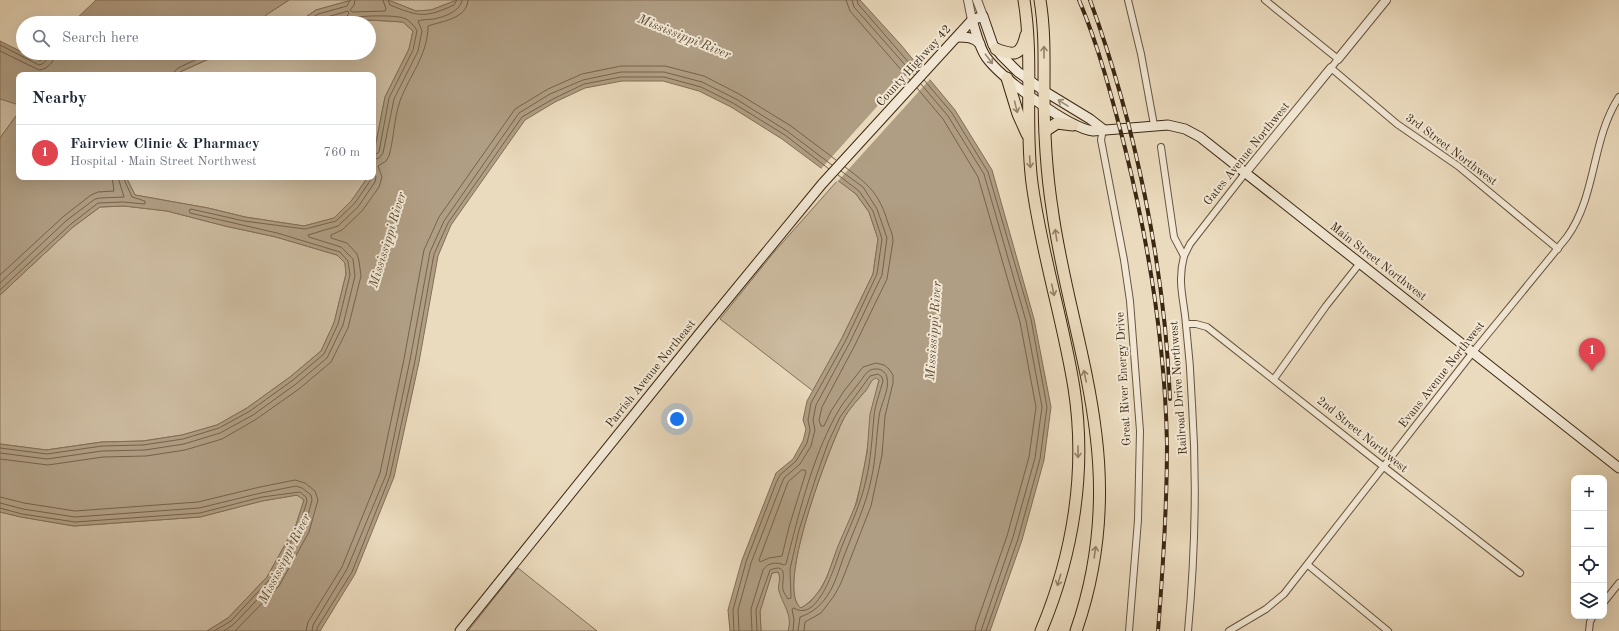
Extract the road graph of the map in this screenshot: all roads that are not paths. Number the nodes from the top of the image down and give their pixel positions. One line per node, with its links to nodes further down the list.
1 (968, 0): 9 (street, Main Street Northwest)
2 (977, 0): 8 (street)
3 (1024, 0): 10 (highway)
4 (1040, 0): 18 (highway, one-way to 4)
5 (1128, 0): 23 (street)
6 (1265, 0): 14 (street)
7 (1386, 0): 14 (street)
8 (983, 16): 9 (main road, County Highway 42); 13 (main road)
9 (972, 20): 11 (main road, County Highway 42); 12 (main road, Main Street Northwest)
10 (1028, 27): 13 (highway); 17 (highway)
11 (957, 37): 12 (main road); 27 (main road, County Highway 42)
12 (980, 44): 16 (main road, Main Street Northwest, one-way to 16)
13 (996, 49): 17 (main road)
14 (1338, 60): 15 (street)
15 (1331, 68): 29 (street, Gates Avenue Northwest); 30 (street, 3rd Street Northwest)
16 (1007, 78): 19 (main road, Main Street Northwest); 26 (highway, one-way to 26)
17 (1029, 81): 18 (main road); 19 (highway)
18 (1044, 91): 21 (highway); 24 (main road, one-way to 18)
19 (1029, 95): 21 (main road, Main Street Northwest); 26 (highway)
20 (1619, 97): 30 (street, Evans Avenue Northwest)
21 (1044, 106): 22 (main road, Main Street Northwest); 25 (highway)
22 (1074, 125): 24 (main road, Main Street Northwest); 25 (highway)
23 (1154, 125): 24 (main road, Main Street Northwest); 29 (main road, Main Street Northwest)
24 (1102, 129): 46 (street, Great River Energy Drive)
25 (1045, 131): 45 (highway, one-way to 25)
26 (1028, 135): 44 (highway, one-way to 44)
27 (865, 137): 43 (main road, Parrish Avenue Northeast)
28 (1161, 147): 31 (street)
29 (1246, 172): 31 (street, Gates Avenue Northwest); 32 (main road, Main Street Northwest)
30 (1558, 249): 34 (street, Evans Avenue Northwest)
31 (1184, 256): 33 (street, Railroad Drive Northwest)
32 (1360, 263): 34 (main road, Main Street Northwest); 35 (street)
33 (1186, 324): 35 (street, 2nd Street Northwest); 47 (street, Railroad Drive Northwest)
34 (1473, 352): 36 (street, Evans Avenue Northwest); 37 (main road, Main Street Northwest)
35 (1274, 379): 36 (street, 2nd Street Northwest)
36 (1384, 467): 38 (street, Evans Avenue Northwest); 39 (street, 2nd Street Northwest)
37 (1619, 468)
38 (1308, 565): 48 (street, Evans Avenue Northwest); 49 (street)
39 (1520, 573)
40 (1619, 583): 41 (street)
41 (1607, 598)
42 (1592, 619): 50 (street)
43 (460, 631)
44 (1041, 631)
45 (1076, 631)
46 (1129, 631)
47 (1188, 631)
48 (1229, 631)
49 (1388, 631)
50 (1589, 631)

